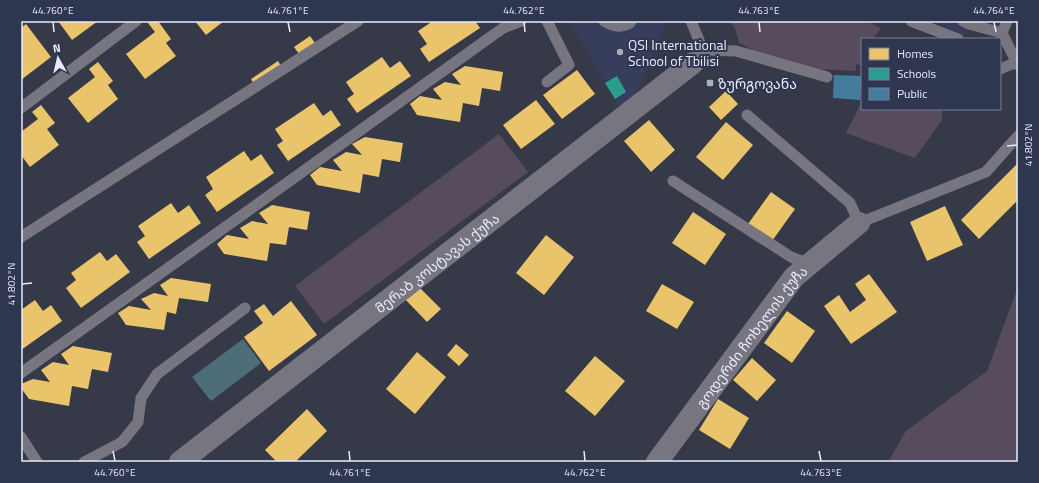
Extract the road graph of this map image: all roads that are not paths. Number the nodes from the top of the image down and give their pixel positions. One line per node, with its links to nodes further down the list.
1 (136, 21): 19 (lane)
2 (358, 21): 24 (lane)
3 (521, 21): 27 (lane)
4 (547, 21): 18 (lane)
5 (604, 21): 6 (lane)
6 (631, 21)
7 (691, 21): 14 (lane)
8 (911, 21): 12 (lane)
9 (963, 21): 11 (lane)
10 (1007, 21): 11 (lane)
11 (1002, 33): 15 (lane)
12 (955, 38)
13 (1001, 52): 15 (lane)
14 (698, 57): 17 (lane); 31 (street, მერაბ კოსტავას ქუჩა)
15 (1016, 60): 16 (lane)
16 (1001, 68)
17 (827, 77)
18 (547, 82)
19 (21, 108)
20 (747, 115): 23 (lane)
21 (1018, 136): 23 (lane)
22 (673, 181): 25 (lane)
23 (859, 223): 25 (street, გოდერძი ჩოხელის ქუჩა)
24 (21, 237)
25 (809, 264): 32 (street, გოდერძი ჩოხელის ქუჩა)
26 (245, 308): 30 (lane)
27 (21, 373)
28 (21, 437): 29 (lane)
29 (37, 462)
30 (84, 462)
31 (180, 462)
32 (657, 462)

